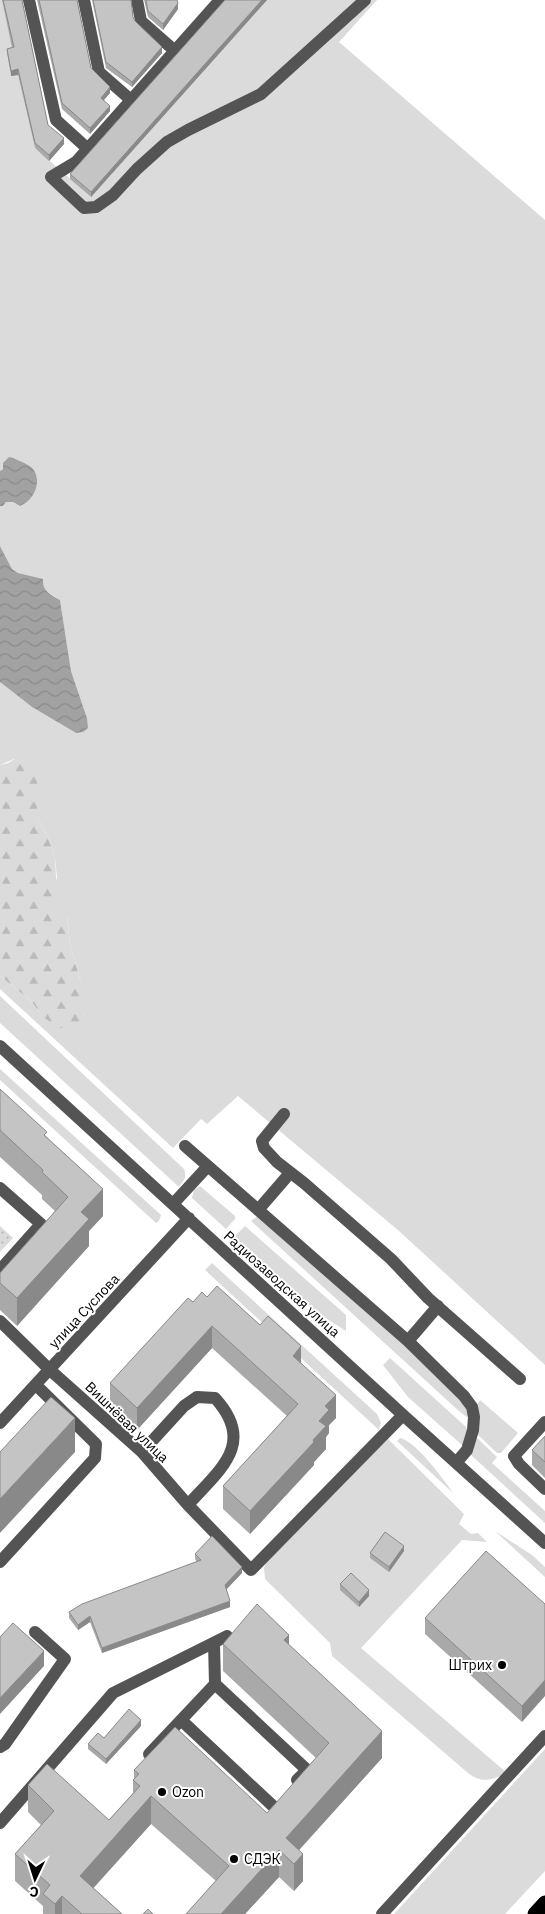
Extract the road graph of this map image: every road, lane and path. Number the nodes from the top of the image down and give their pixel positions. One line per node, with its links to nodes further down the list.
1 (29, 0): 8 (street)
2 (84, 0): 7 (street)
3 (137, 0): 6 (street)
4 (220, 0): 6 (street)
5 (366, 0): 8 (street)
6 (175, 51): 7 (street)
7 (131, 100): 8 (street)
8 (88, 148)
9 (0, 1046): 15 (street, Радиозаводская улица)
10 (284, 1114): 13 (street)
11 (186, 1146): 12 (street)
12 (208, 1166): 15 (street); 16 (street)
13 (290, 1173): 16 (street); 19 (street)
14 (0, 1188): 18 (street)
15 (173, 1204): 17 (street, Радиозаводская улица)
16 (258, 1210): 21 (street)
17 (189, 1218): 22 (street, улица Суслова); 25 (street, Радиозаводская улица)
18 (0, 1270)
19 (438, 1306): 21 (street); 23 (street)
20 (0, 1321): 22 (street, Вишнёвая улица)
21 (408, 1341): 29 (street)
22 (50, 1370): 24 (street, улица Суслова); 28 (street, Вишнёвая улица)
23 (520, 1379)
24 (36, 1385): 27 (street, улица Суслова); 33 (street)
25 (403, 1415): 29 (street, Радиозаводская улица); 31 (street, Вишнёвая улица)
26 (545, 1422): 30 (street)
27 (0, 1423)
28 (142, 1452): 31 (street, Вишнёвая улица); 31 (street)
29 (456, 1463): 32 (street, Радиозаводская улица)
30 (545, 1490)
31 (188, 1505)
32 (545, 1543)
33 (0, 1562)
34 (35, 1632): 40 (street)
35 (227, 1636): 36 (street)
36 (214, 1643): 37 (street); 44 (street)
37 (215, 1684): 38 (street); 42 (street)
38 (181, 1720): 41 (street); 42 (street)
39 (545, 1736): 46 (street)
40 (0, 1747)
41 (149, 1754)
42 (280, 1799): 43 (street)
43 (264, 1818)
44 (0, 1823)
45 (545, 1903): 47 (highway)
46 (382, 1914)
47 (535, 1914)

